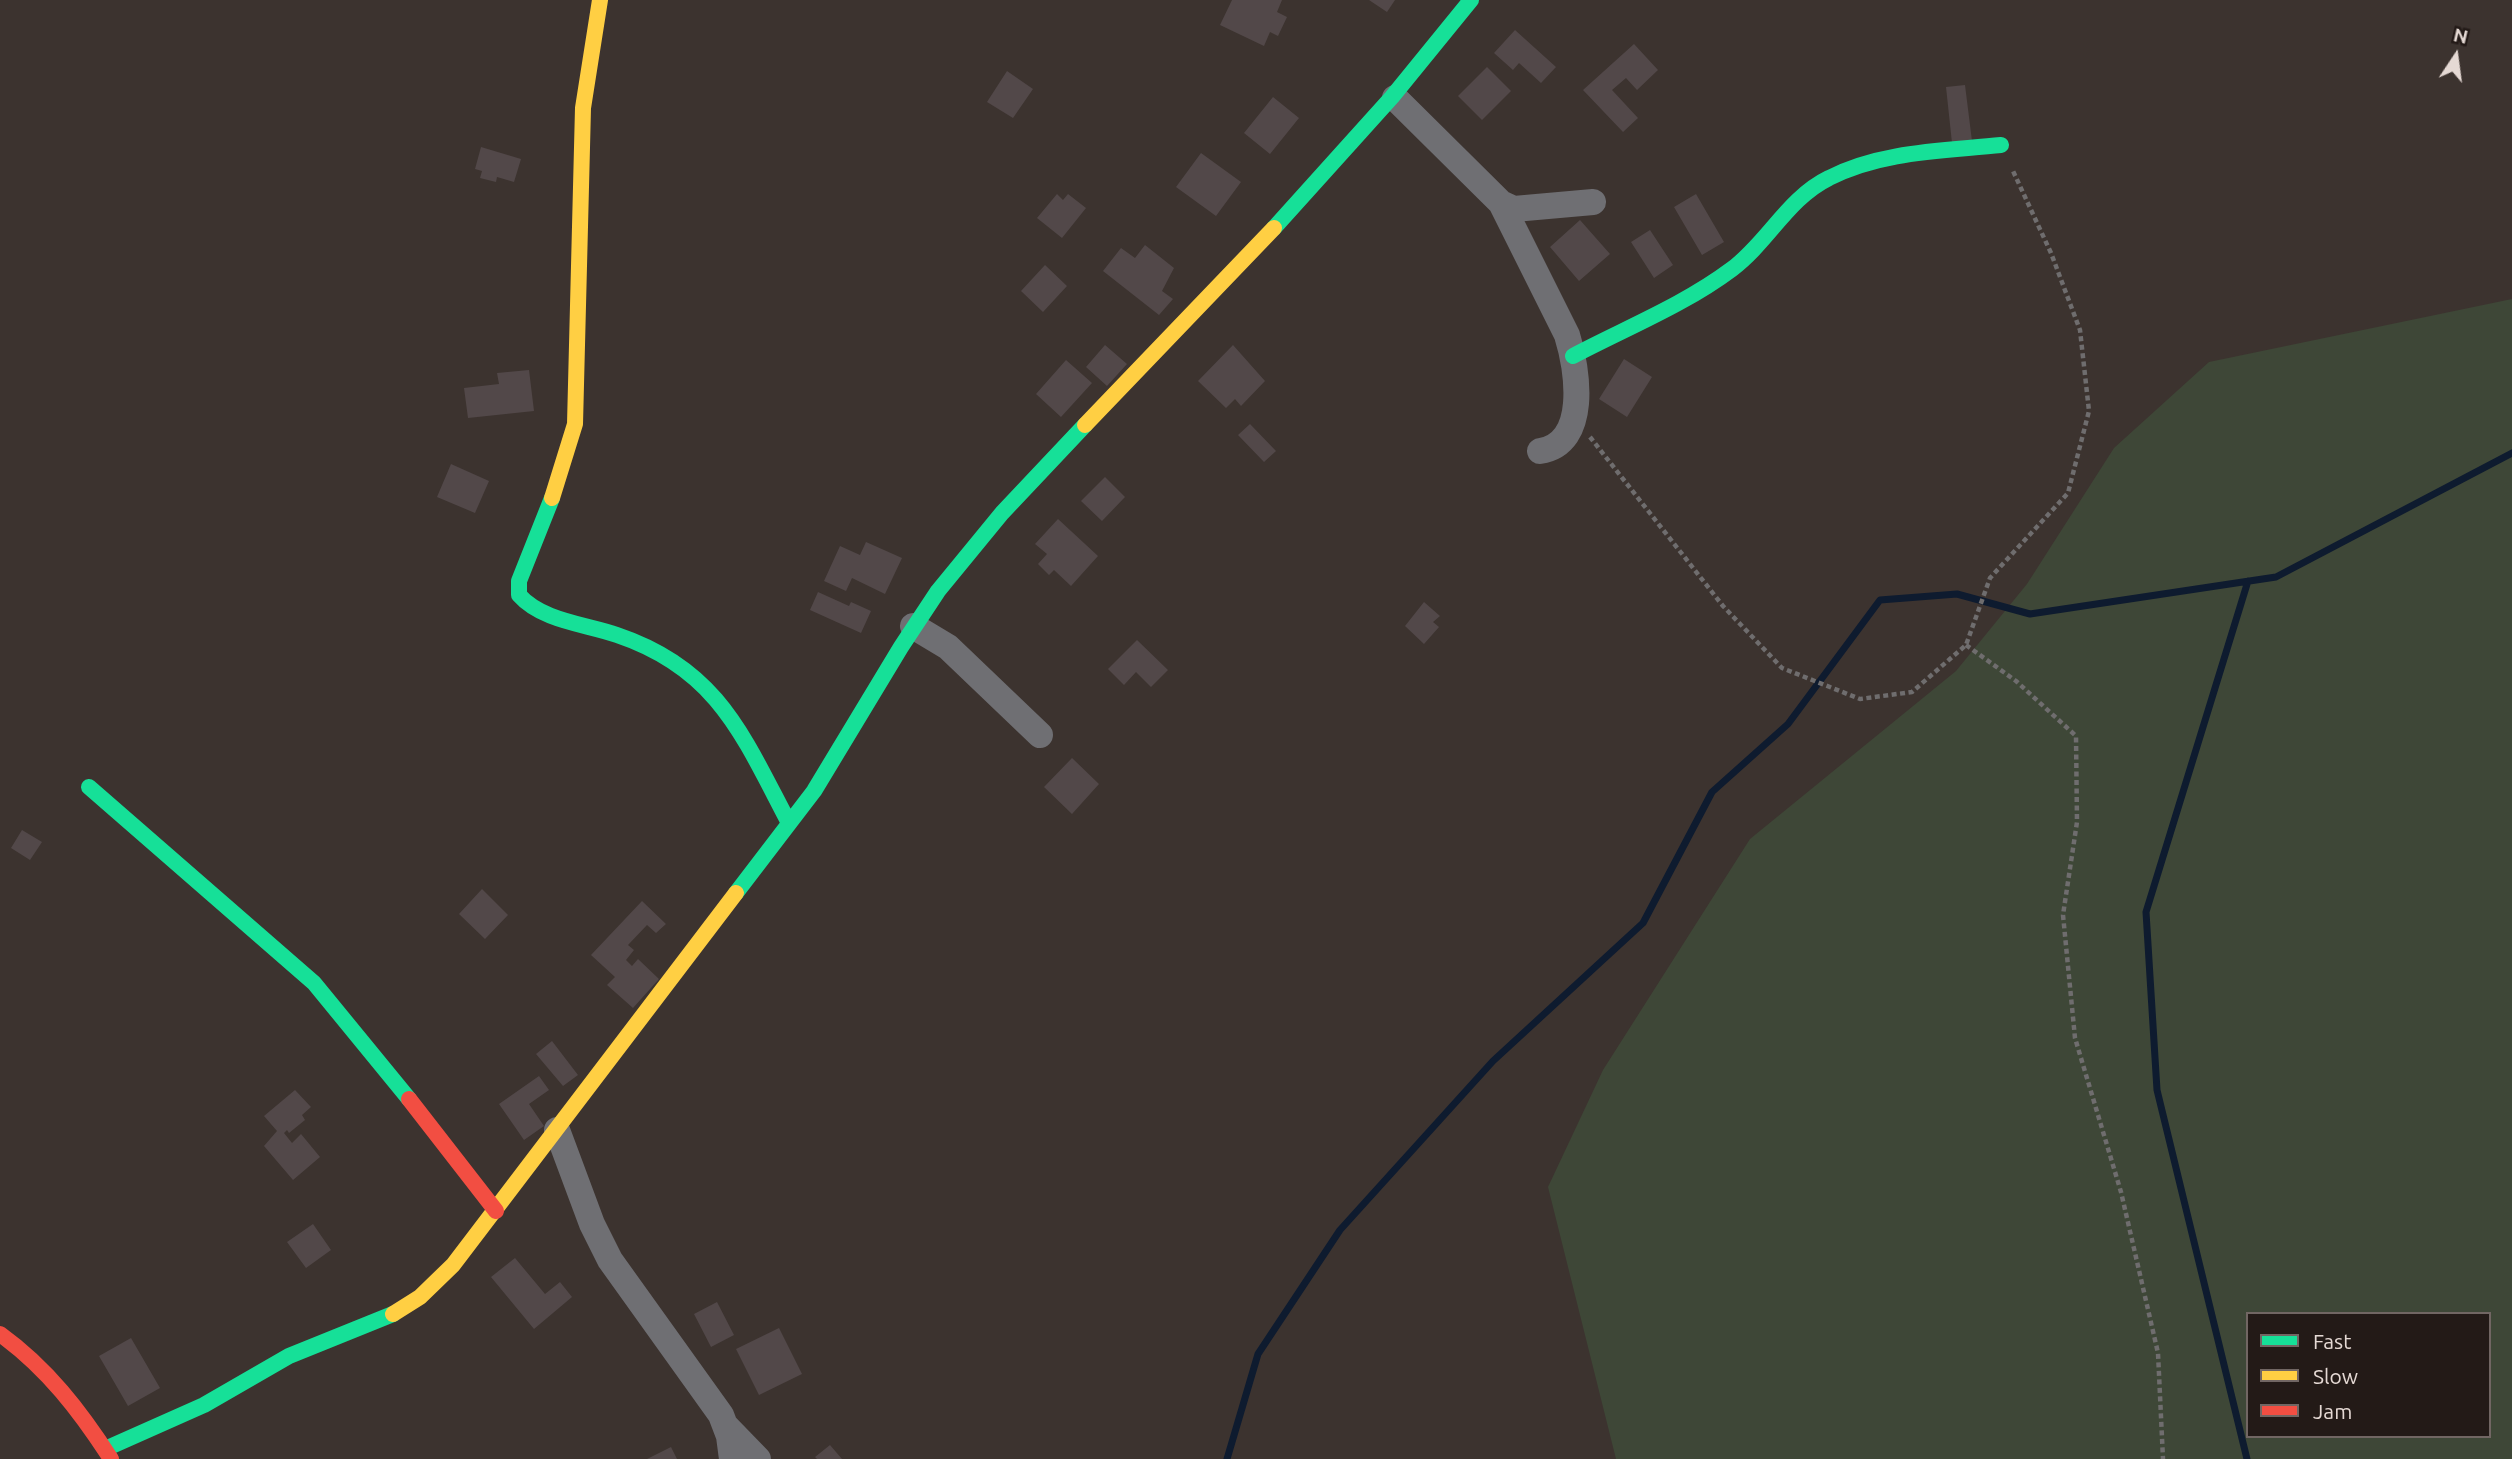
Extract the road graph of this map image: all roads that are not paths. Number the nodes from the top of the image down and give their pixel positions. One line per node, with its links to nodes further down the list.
1 (600, 0): 12 (street)
2 (1471, 0): 3 (street)
3 (1395, 98): 6 (street); 9 (street)
4 (2001, 145): 7 (street)
5 (1593, 202): 6 (street)
6 (1501, 203): 7 (street)
7 (1573, 356): 8 (street)
8 (1540, 451)
9 (914, 626): 10 (street); 12 (street)
10 (1040, 735)
11 (89, 787): 14 (street)
12 (789, 823): 13 (street)
13 (557, 1130): 14 (street); 16 (street)
14 (496, 1211): 17 (street)
15 (0, 1334): 17 (street)
16 (725, 1424): 18 (street); 19 (street)
17 (108, 1454)
18 (732, 1459)
19 (758, 1459)

